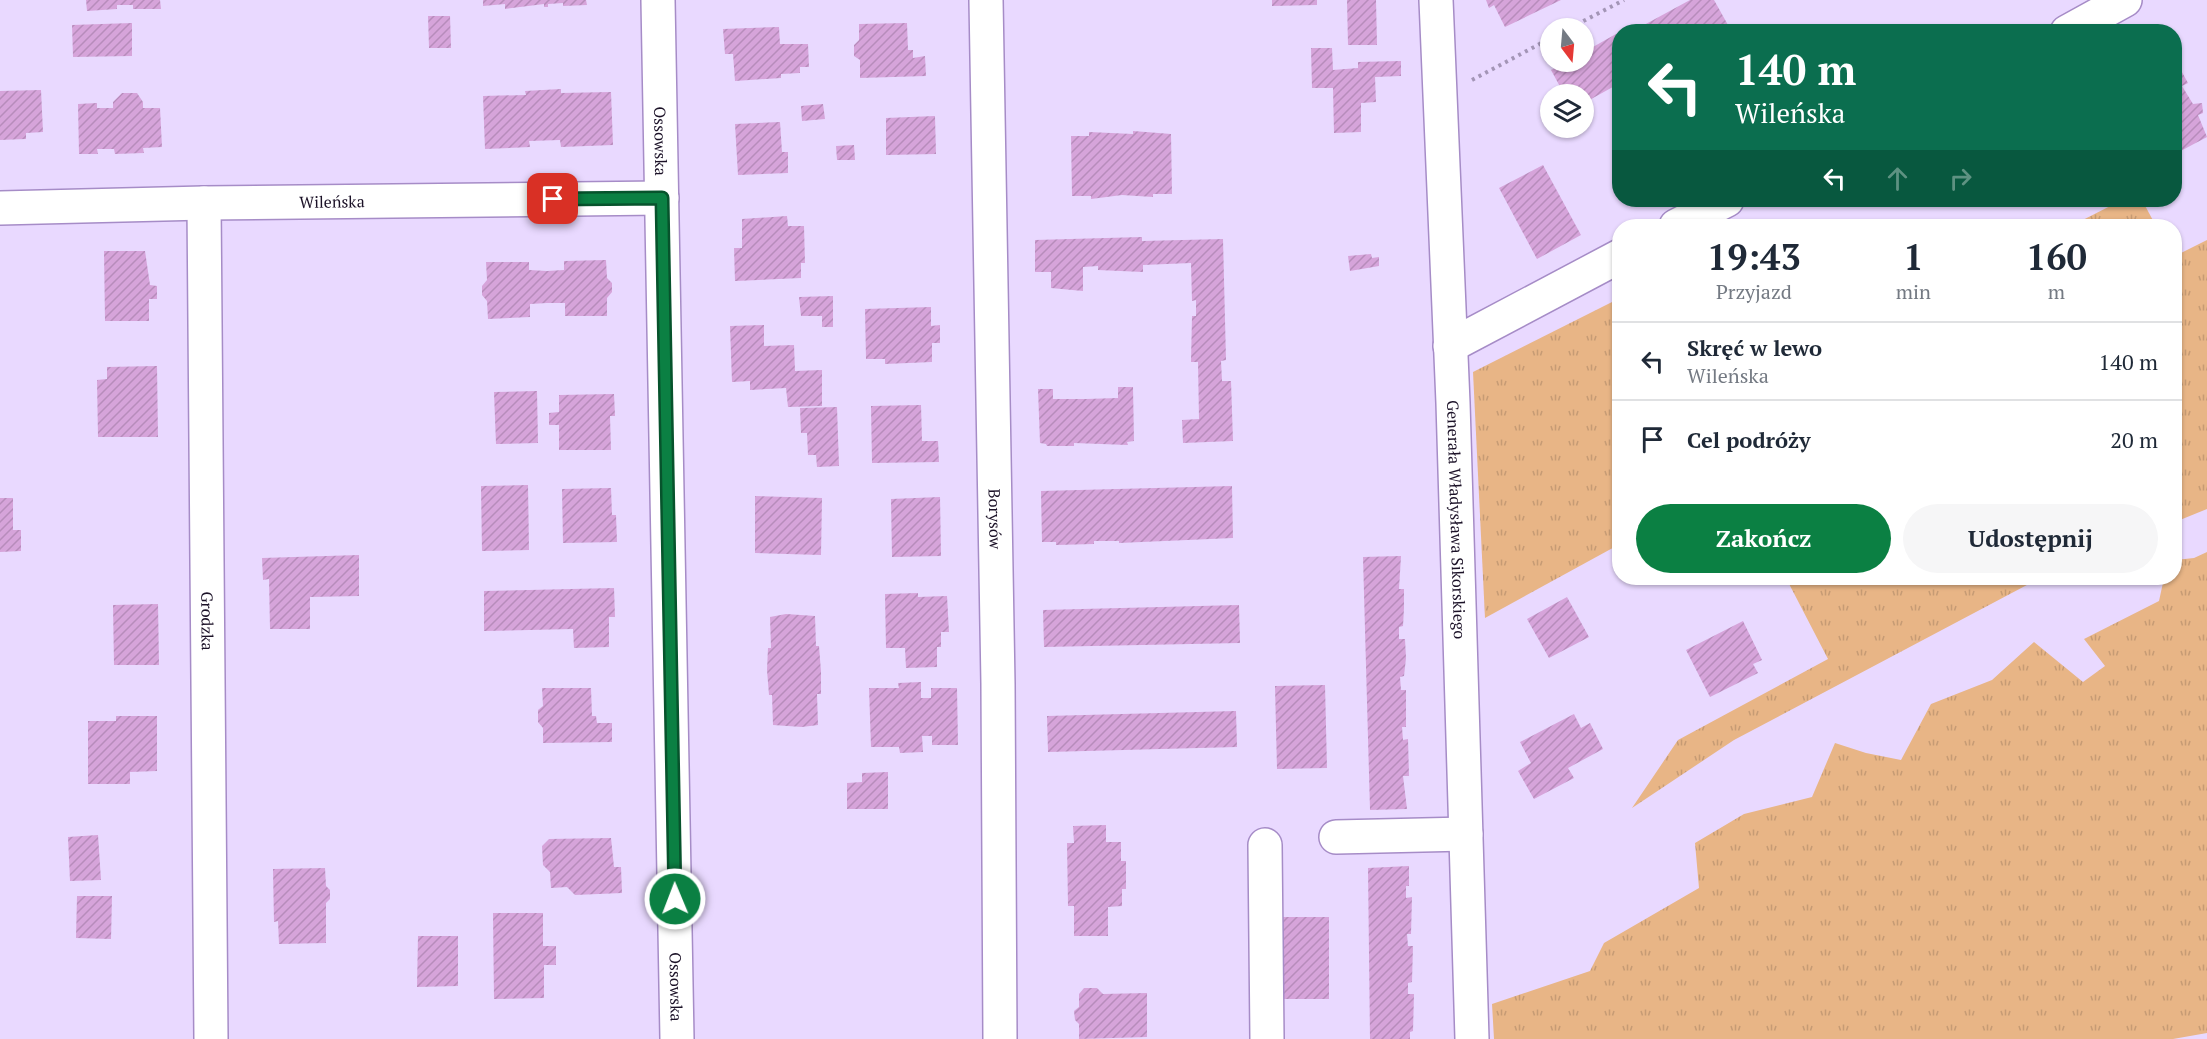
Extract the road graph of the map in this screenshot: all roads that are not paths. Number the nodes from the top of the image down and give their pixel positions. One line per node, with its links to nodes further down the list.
1 (658, 0): 6 (street, Ossowska)
2 (986, 0): 18 (street, Borysów)
3 (1437, 0): 12 (street, Generała Władysława Sikorskiego)
4 (2125, 0): 5 (street)
5 (2082, 24)
6 (662, 198): 7 (street, Wileńska); 17 (street, Ossowska)
7 (204, 203): 9 (street, Wileńska); 16 (street, Grodzka)
8 (1713, 207): 10 (street)
9 (0, 208)
10 (1690, 219)
11 (1612, 260): 12 (street)
12 (1450, 346): 13 (street, Generała Władysława Sikorskiego)
13 (1466, 834): 14 (street); 20 (street, Generała Władysława Sikorskiego)
14 (1336, 837)
15 (1265, 845): 19 (street)
16 (211, 1039)
17 (677, 1039)
18 (1000, 1039)
19 (1267, 1039)
20 (1472, 1039)

